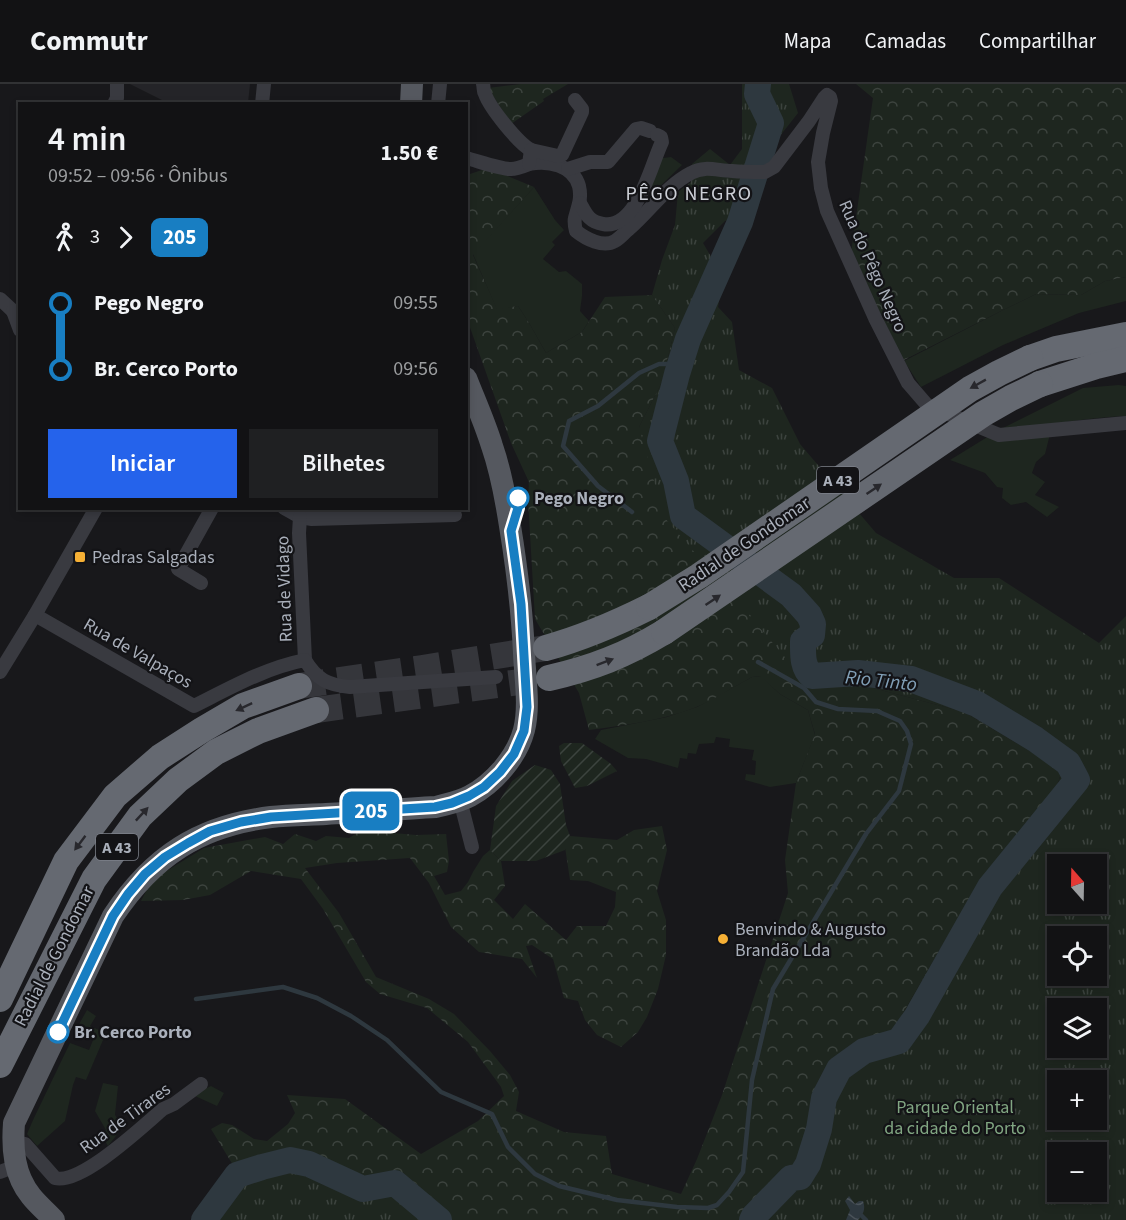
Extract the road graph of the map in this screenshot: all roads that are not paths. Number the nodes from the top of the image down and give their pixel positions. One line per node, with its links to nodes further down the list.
1 (117, 84): 7 (street)
2 (264, 84): 8 (street)
3 (412, 84): 9 (main road)
4 (440, 84): 10 (street)
5 (483, 84): 11 (street)
6 (575, 100): 11 (street)
7 (115, 102)
8 (262, 102)
9 (411, 102)
10 (438, 102)
11 (531, 150): 13 (street)
12 (468, 159): 13 (street)
13 (529, 164): 14 (street)
14 (568, 169): 15 (street, Rua do Pêgo Negro); 15 (street)
15 (580, 203): 25 (street, Rua do Pêgo Negro)
16 (0, 299): 17 (street)
17 (16, 313)
18 (1126, 319): 20 (highway)
19 (1126, 335): 20 (highway, Radial de Gondomar / A 43)
20 (1056, 349): 33 (highway, Radial de Gondomar / A 43, one-way to 33, bridge)
21 (1126, 359): 22 (highway, Radial de Gondomar / A 43)
22 (1081, 371): 23 (highway); 37 (highway, Radial de Gondomar / A 43, one-way to 22, bridge)
23 (1126, 372)
24 (468, 383): 40 (main road)
25 (1126, 423)
26 (91, 510): 32 (street)
27 (211, 510): 31 (street)
28 (288, 510): 30 (street)
29 (455, 515): 30 (street)
30 (300, 517): 34 (street, Rua de Vidago)
31 (201, 583)
32 (35, 615): 34 (street, Rua de Valpaços); 35 (street)
33 (546, 648)
34 (304, 660): 36 (street)
35 (0, 672)
36 (496, 677)
37 (549, 678)
38 (298, 686): 42 (highway, Radial de Gondomar / A 43, one-way to 42)
39 (316, 710): 43 (highway, Radial de Gondomar / A 43, one-way to 39)
40 (460, 800): 41 (street); 45 (main road)
41 (472, 847)
42 (0, 999)
43 (0, 1065)
44 (201, 1084): 45 (street, Rua de Tirares)
45 (12, 1141): 46 (main road)
46 (8, 1169): 47 (main road)
47 (54, 1220)

